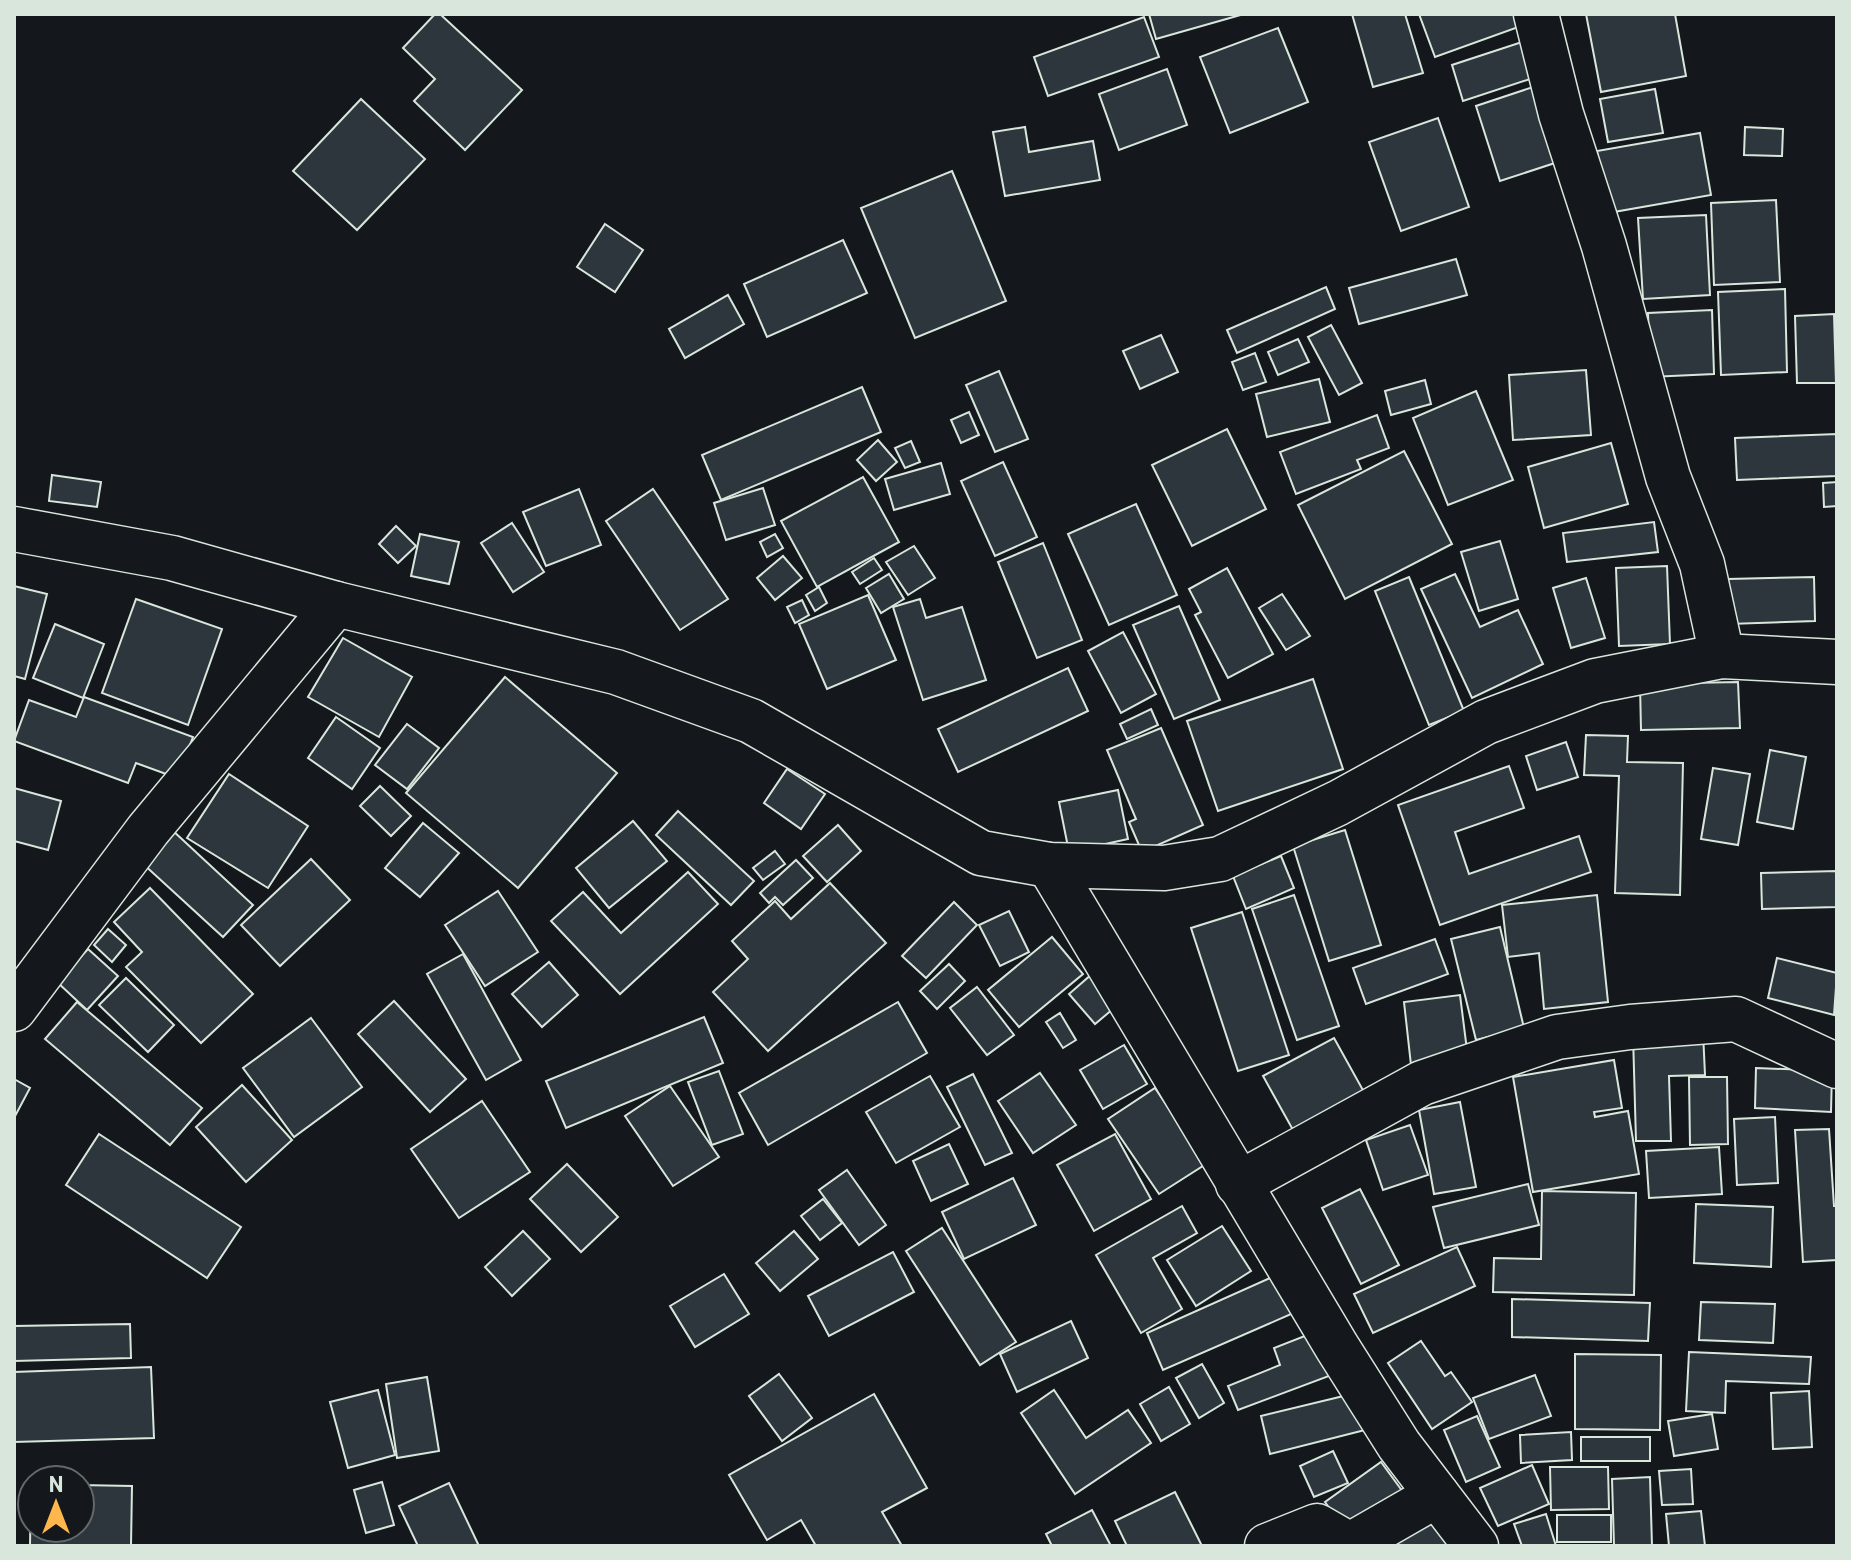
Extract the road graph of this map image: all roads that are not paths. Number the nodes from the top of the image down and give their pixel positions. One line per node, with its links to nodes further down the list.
1 (1536, 14): 4 (street)
2 (14, 529): 3 (street)
3 (336, 604): 6 (street); 7 (street)
4 (1722, 656): 5 (street); 6 (street)
5 (1837, 662)
6 (1049, 865): 9 (street)
7 (14, 1009)
8 (1837, 1066): 9 (street)
9 (1238, 1184): 10 (street)
10 (1437, 1495): 11 (street); 12 (street)
11 (1267, 1546)
12 (1476, 1546)

